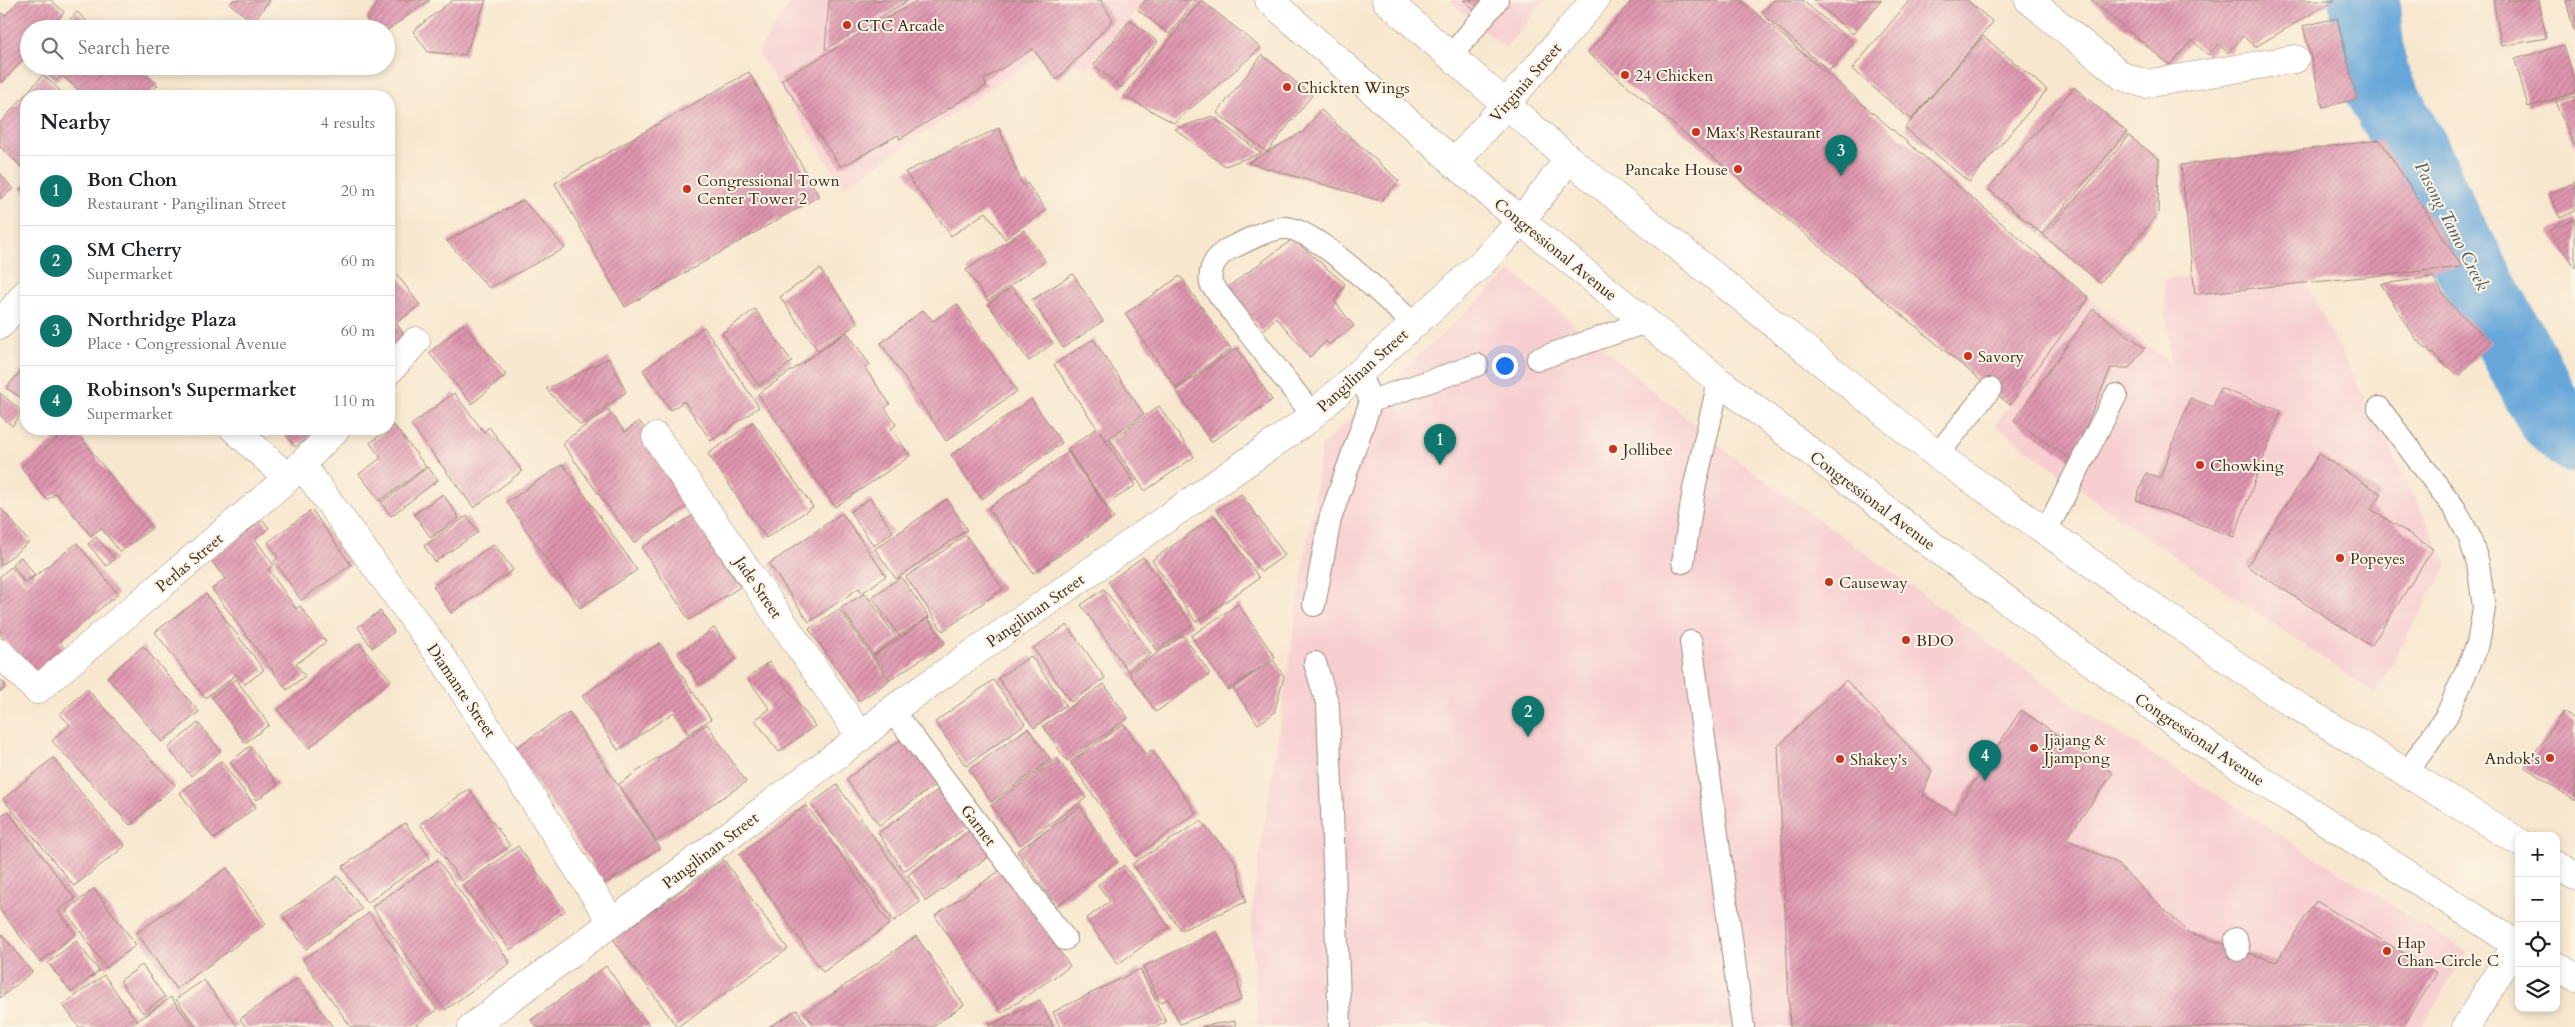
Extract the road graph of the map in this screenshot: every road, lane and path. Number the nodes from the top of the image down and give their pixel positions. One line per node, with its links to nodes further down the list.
1 (1269, 0): 10 (street, Congressional Avenue)
2 (1386, 0): 6 (street)
3 (1497, 0): 6 (lane)
4 (1595, 0): 8 (street, Virginia Street)
5 (2029, 0): 7 (street)
6 (1450, 57): 8 (street)
7 (2295, 59)
8 (1505, 105): 9 (street); 10 (street, Virginia Street)
9 (1569, 160): 11 (street, Pangilinan Street); 30 (street)
10 (1454, 164): 11 (street, Congressional Avenue)
11 (1521, 221): 13 (street, Congressional Avenue); 14 (street, Pangilinan Street)
12 (20, 300): 15 (street)
13 (1646, 322): 17 (lane); 21 (street, Congressional Avenue)
14 (1414, 324): 20 (street, Pangilinan Street); 26 (lane)
15 (0, 325)
16 (416, 341): 18 (street)
17 (1538, 359)
18 (395, 364)
19 (1477, 365): 24 (lane)
20 (1359, 372): 24 (lane); 26 (street, Pangilinan Street)
21 (1719, 382): 33 (lane); 44 (street, Congressional Avenue)
22 (1990, 389): 30 (lane)
23 (2116, 395): 32 (lane)
24 (1371, 401): 34 (lane)
25 (2379, 408): 40 (lane)
26 (1312, 414): 38 (street, Pangilinan Street)
27 (243, 435): 31 (street, Diamante Street)
28 (330, 435): 31 (street, Perlas Street)
29 (656, 437): 39 (street, Jade Street)
30 (1938, 455): 32 (street)
31 (295, 472): 36 (street, Perlas Street); 42 (street, Diamante Street)
32 (2046, 531): 40 (street)
33 (1684, 562)
34 (1314, 605)
35 (1691, 642): 50 (lane)
36 (0, 653)
37 (1315, 662): 49 (lane)
38 (892, 710): 39 (street, Pangilinan Street); 43 (lane, Garnet)
39 (861, 737): 42 (street, Pangilinan Street)
40 (2407, 773): 41 (street)
41 (2515, 840)
42 (612, 922): 48 (street, Pangilinan Street)
43 (1065, 939)
44 (2515, 941)
45 (2515, 948): 51 (street)
46 (2558, 967): 47 (street)
47 (2575, 976)
48 (472, 1027)
49 (1340, 1027)
50 (1744, 1027)
51 (2466, 1027)

